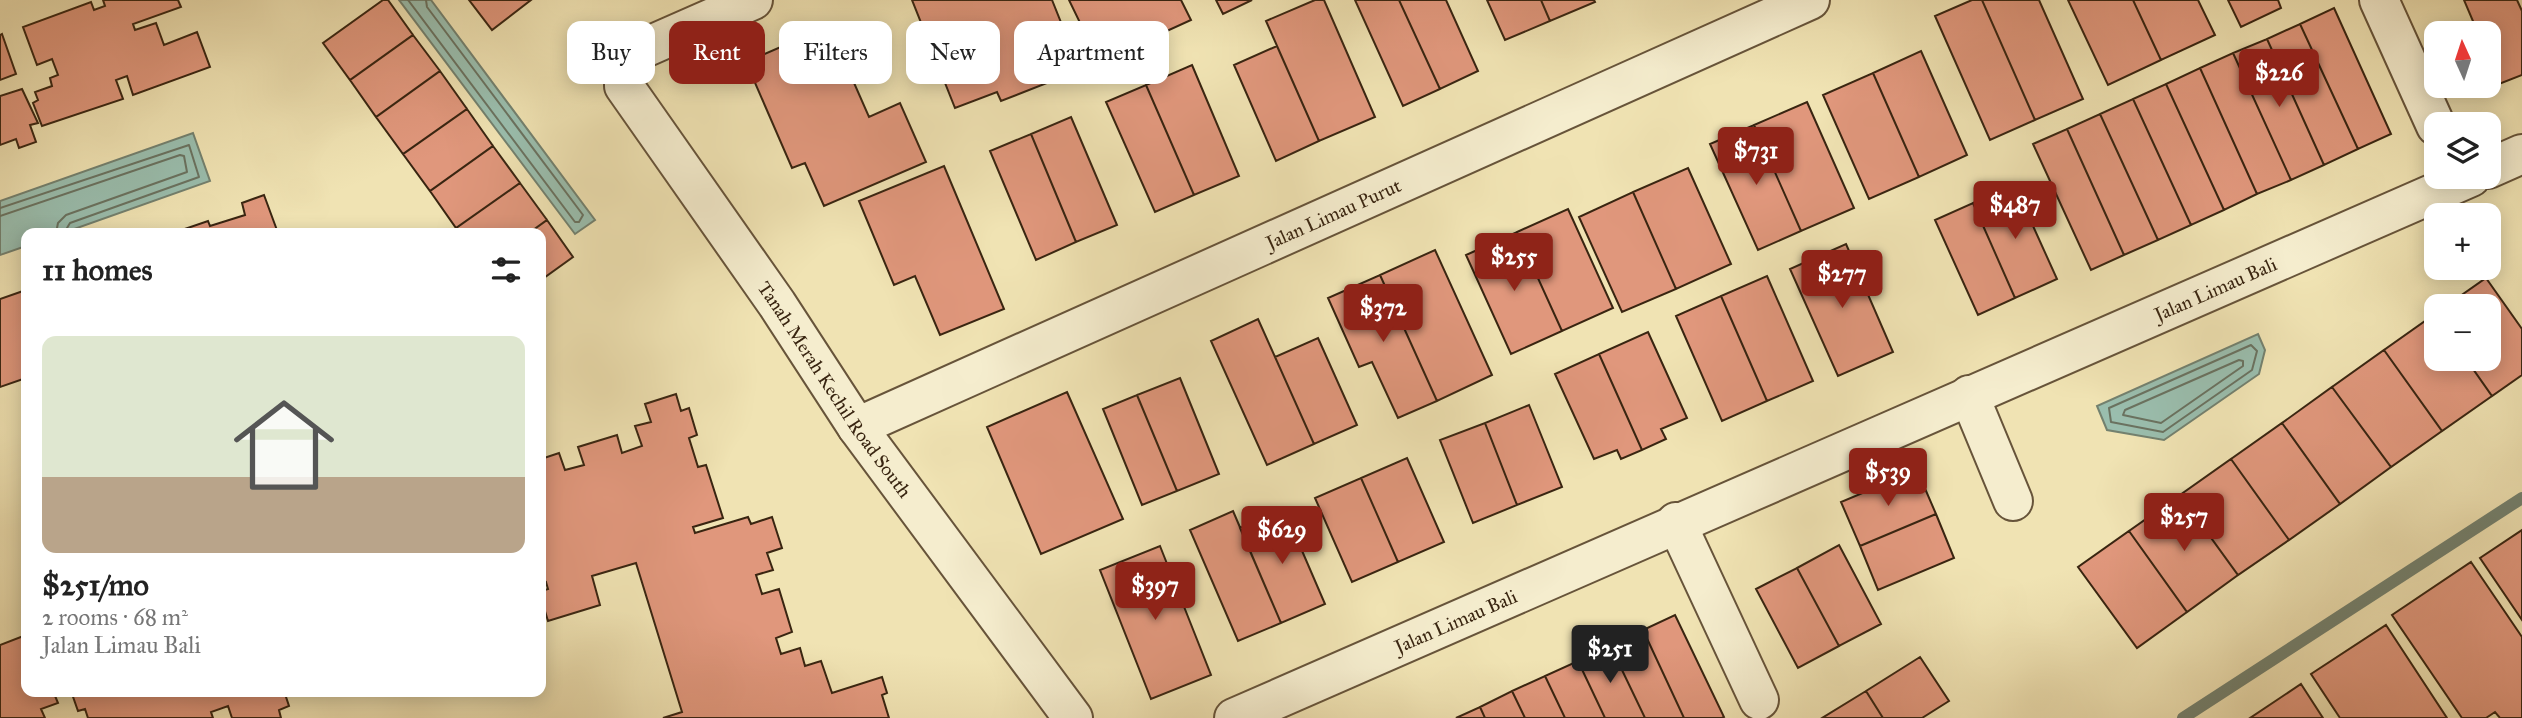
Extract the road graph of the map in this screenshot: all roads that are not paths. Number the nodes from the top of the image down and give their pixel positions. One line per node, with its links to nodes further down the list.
1 (753, 0): 9 (street, Tanah Merah Kechil Road South)
2 (1810, 0): 9 (street, Jalan Limau Purut)
3 (2379, 0): 4 (street)
4 (2430, 112)
5 (2522, 154): 6 (street, Jalan Limau Bali)
6 (2501, 163)
7 (2440, 189): 8 (street, Jalan Limau Bali)
8 (1969, 395): 10 (street); 11 (street, Jalan Limau Bali)
9 (857, 427): 13 (street, Tanah Merah Kechil Road South)
10 (2013, 501)
11 (1676, 522): 12 (street); 14 (street, Jalan Limau Bali)
12 (1759, 700)
13 (1073, 718)
14 (1234, 718)

